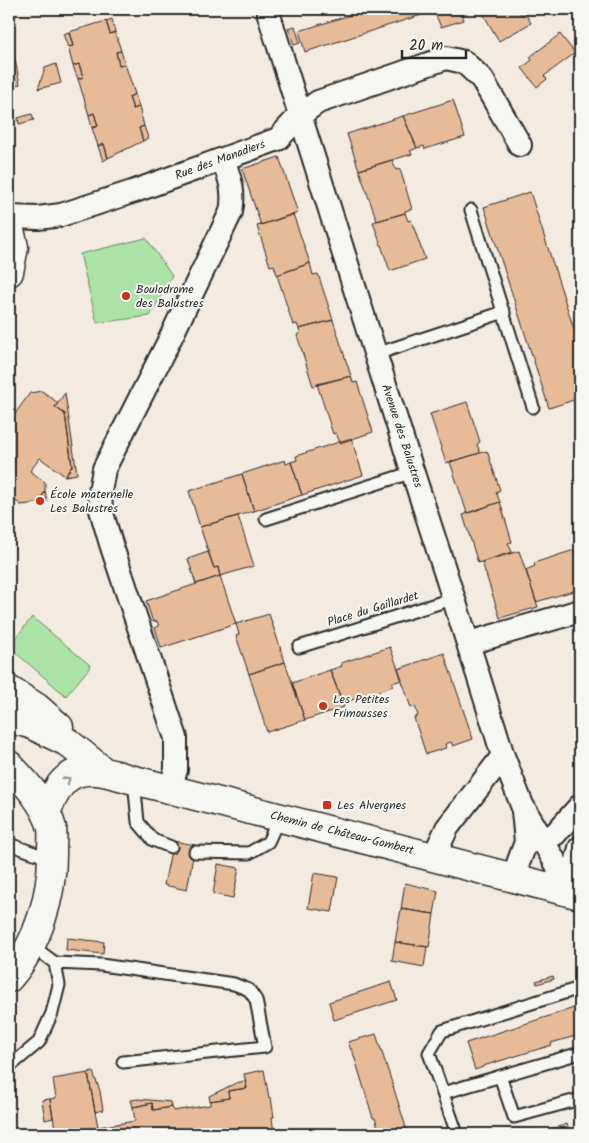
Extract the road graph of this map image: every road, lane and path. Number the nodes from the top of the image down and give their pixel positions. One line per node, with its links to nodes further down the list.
1 (270, 9): 2 (street, Avenue des Balustres)
2 (300, 115): 3 (street, Rue des Manadiers); 4 (street, Rue des Manadiers); 10 (street, Avenue des Balustres)
3 (520, 145)
4 (223, 159): 6 (street, Rue des Manadiers); 25 (street)
5 (470, 210): 9 (lane)
6 (9, 217)
7 (9, 226): 8 (street)
8 (9, 272)
9 (504, 312): 10 (lane); 11 (lane)
10 (376, 354): 12 (street, Avenue des Balustres)
11 (533, 406)
12 (413, 472): 13 (lane); 14 (street, Avenue des Balustres)
13 (266, 519)
14 (455, 598): 16 (street, Avenue des Balustres); 17 (lane, Place du Gaillardet)
15 (580, 611): 16 (street)
16 (469, 643): 21 (street, Avenue des Balustres)
17 (298, 647)
18 (9, 690): 20 (street, Chemin de Château-Gombert)
19 (9, 719): 20 (street, Chemin de Château-Gombert)
20 (66, 742): 22 (street, Chemin de Château-Gombert)
21 (503, 756): 29 (street, Avenue des Balustres); 34 (street)
22 (103, 771): 24 (street, Chemin de Château-Gombert); 27 (street, Chemin de Château-Gombert, one-way to 22)
23 (14, 775): 27 (street)
24 (134, 780): 25 (street, Chemin de Château-Gombert); 31 (lane)
25 (170, 789): 28 (street, Chemin de Château-Gombert)
26 (580, 806): 29 (street)
27 (46, 812): 35 (street)
28 (279, 818): 33 (lane); 34 (street, Chemin de Château-Gombert)
29 (534, 841): 36 (street); 37 (street, Avenue des Balustres)
30 (9, 844): 35 (lane)
31 (171, 847)
32 (580, 848): 37 (street)
33 (195, 852)
34 (434, 856): 36 (street, Chemin de Château-Gombert)
35 (52, 859): 38 (street)
36 (513, 877): 37 (street, Chemin de Château-Gombert)
37 (575, 893)
38 (31, 945): 39 (lane); 40 (street)
39 (55, 963): 43 (lane); 44 (lane)
40 (9, 978)
41 (580, 988): 46 (lane)
42 (580, 1053): 45 (lane)
43 (123, 1062)
44 (9, 1067)
45 (500, 1076): 46 (lane); 47 (lane)
46 (443, 1093): 48 (lane)
47 (580, 1099)
48 (457, 1134)

